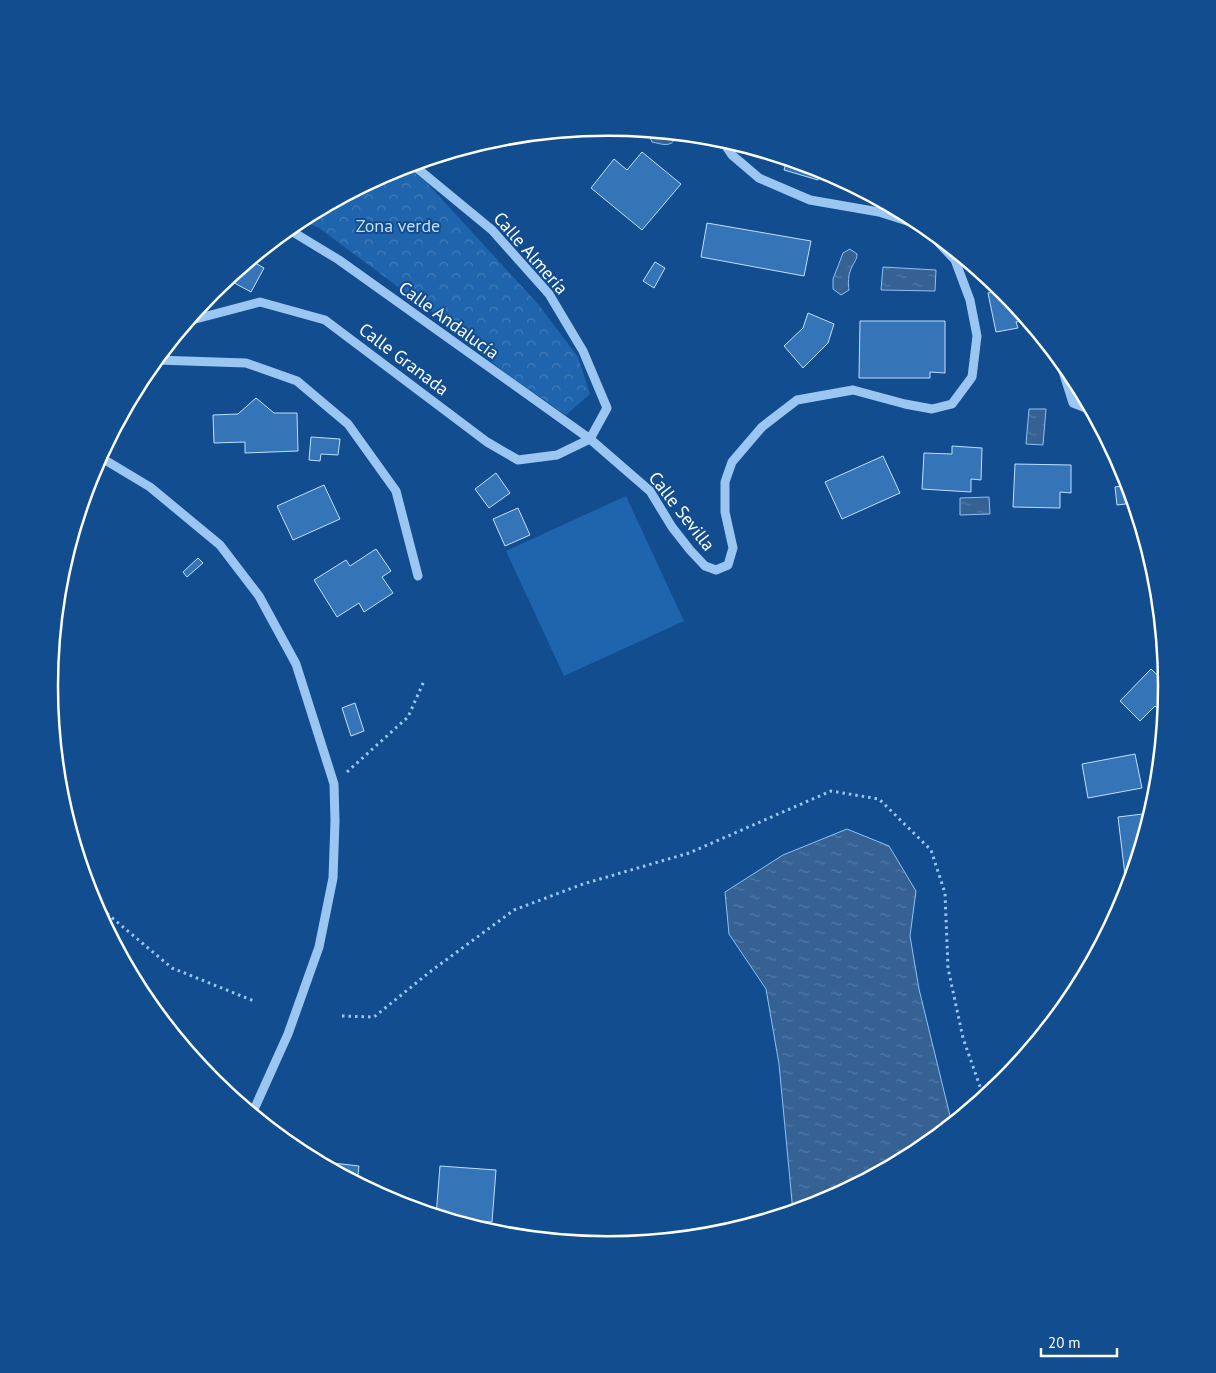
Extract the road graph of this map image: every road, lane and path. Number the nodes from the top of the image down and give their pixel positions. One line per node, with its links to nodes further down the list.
1 (729, 150): 3 (street, Calle Sevilla)
2 (419, 170): 10 (street, Calle Almería)
3 (894, 217)
4 (296, 234): 10 (street, Calle Andalucía)
5 (954, 259): 10 (street, Calle Sevilla)
6 (201, 317): 10 (street, Calle Granada)
7 (165, 360): 12 (street)
8 (1066, 381): 9 (street)
9 (1082, 407)
10 (590, 439)
11 (106, 461): 14 (street)
12 (418, 576)
13 (424, 681): 14 (path)
14 (334, 784): 19 (street)
15 (106, 913): 16 (path)
16 (254, 1001)
17 (342, 1016): 18 (path)
18 (981, 1090)
19 (255, 1108)

